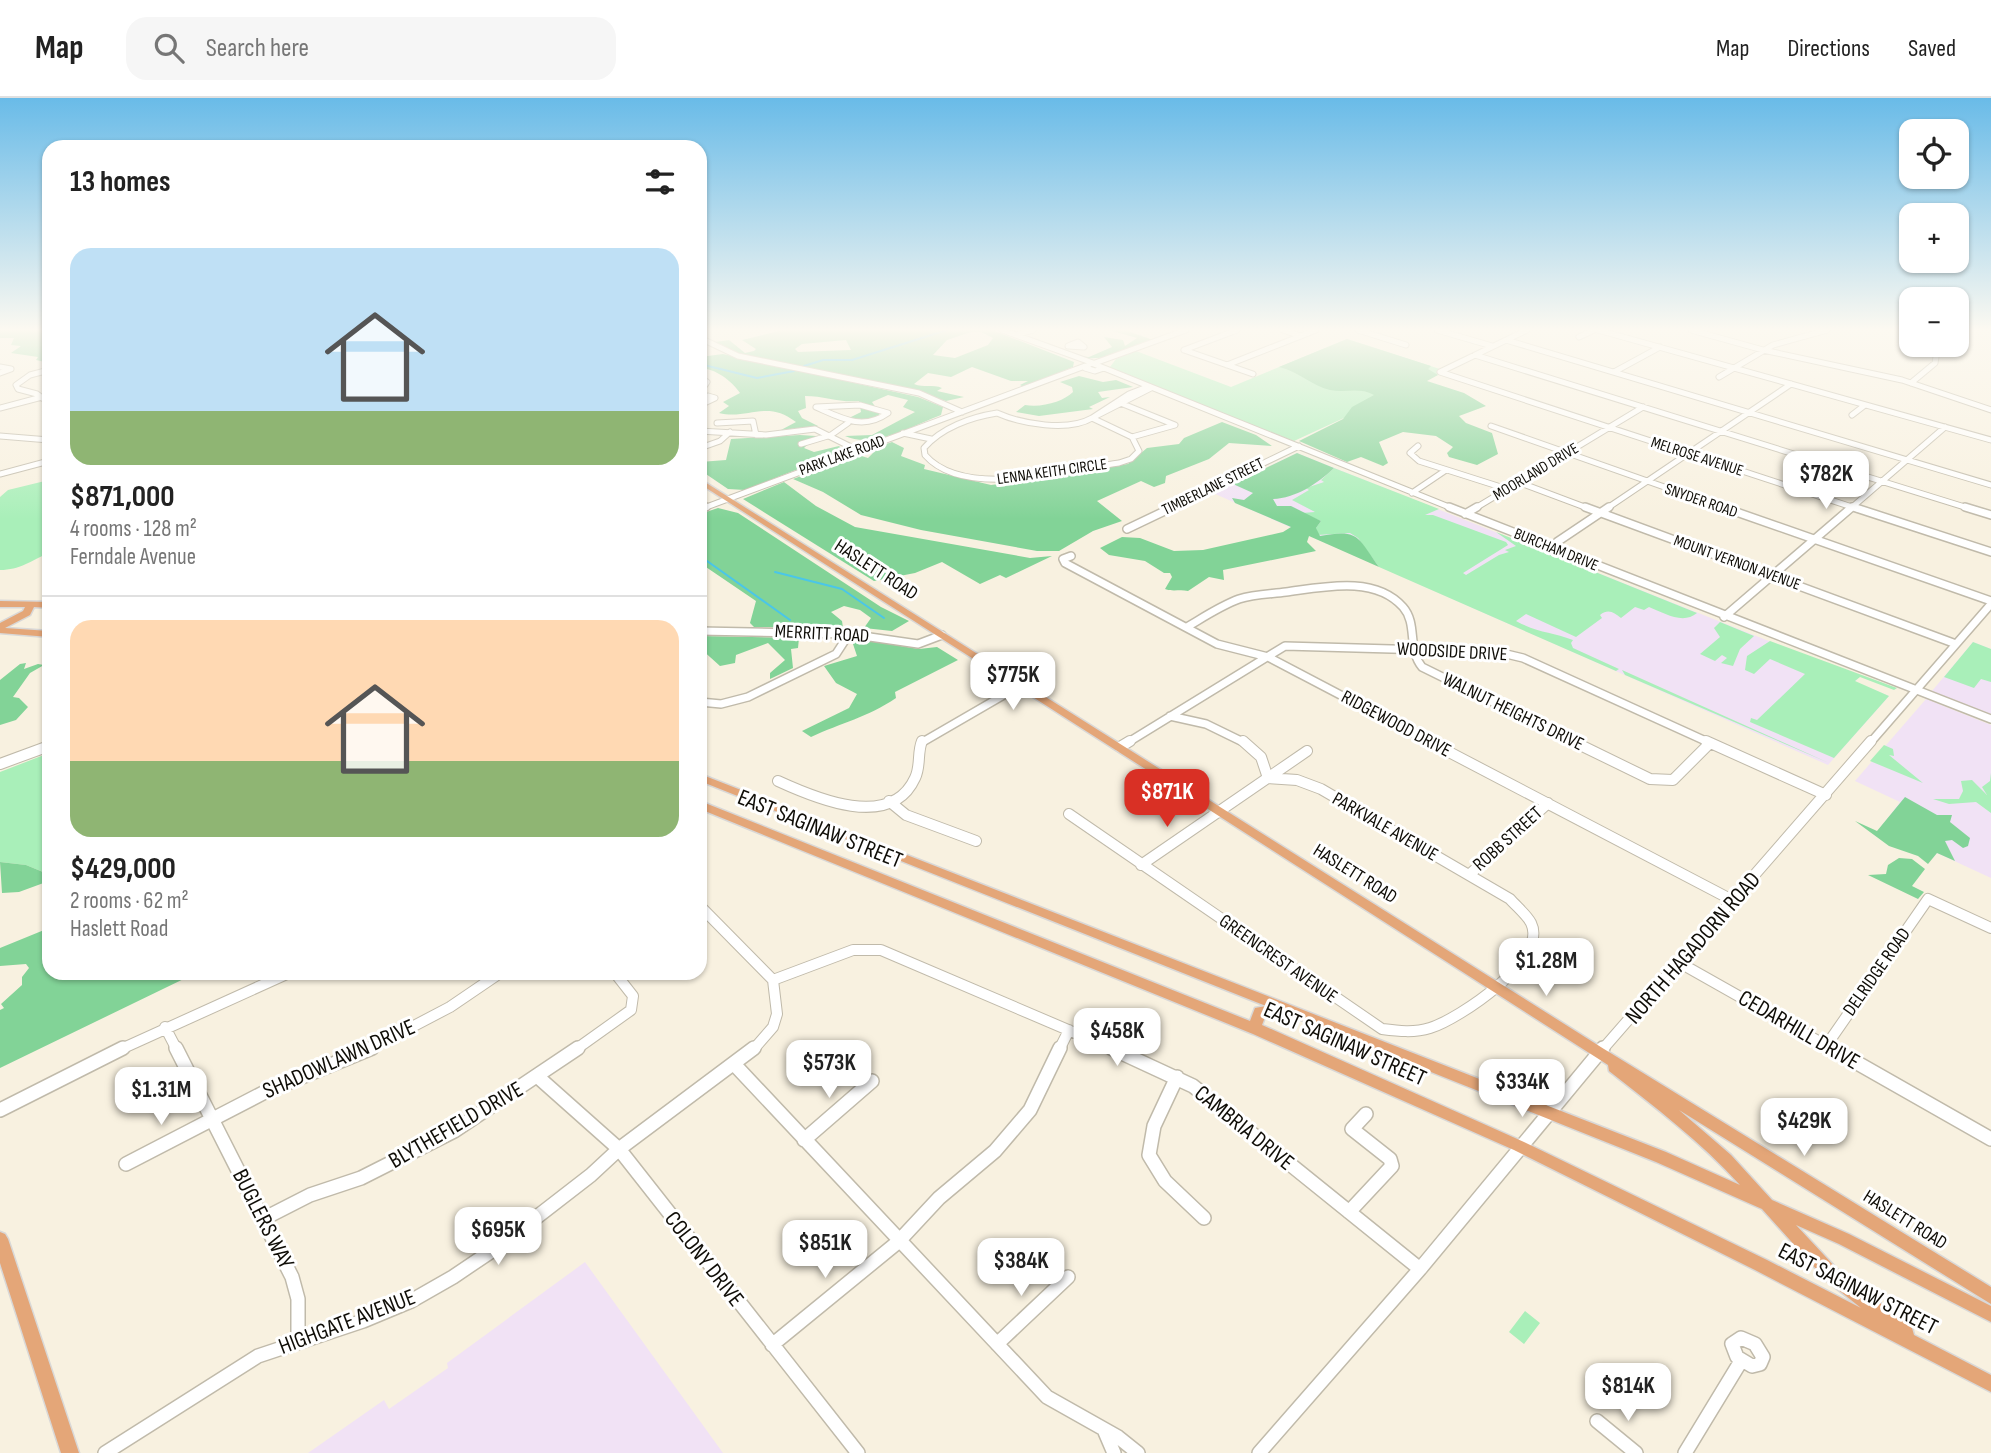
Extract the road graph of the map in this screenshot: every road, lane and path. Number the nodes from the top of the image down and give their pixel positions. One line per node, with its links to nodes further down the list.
1 (920, 393): 17 (street)
2 (1013, 393): 17 (street, PARK LAKE ROAD)
3 (1137, 393): 12 (street)
4 (1165, 393): 38 (street, BURCHAM DRIVE)
5 (1501, 393): 25 (street, MELROSE AVENUE)
6 (1599, 393): 14 (street)
7 (1686, 393): 18 (street)
8 (1777, 393): 18 (street)
9 (1824, 393): 13 (street)
10 (1941, 393): 16 (street)
11 (42, 397): 15 (street)
12 (1119, 402): 20 (street); 33 (street)
13 (1865, 405): 19 (street); 24 (street)
14 (1643, 407): 25 (street, MOORLAND DRIVE); 27 (street)
15 (0, 408)
16 (1991, 410)
17 (962, 412): 29 (street, PARK LAKE ROAD)
18 (1749, 412): 27 (street); 44 (street)
19 (1852, 415)
20 (1092, 418): 33 (street, LENNA KEITH CIRCLE); 34 (street)
21 (717, 423): 30 (street)
22 (848, 423): 22 (street); 31 (street)
23 (1491, 426): 42 (street, SNYDER ROAD)
24 (1945, 427): 36 (street); 44 (street)
25 (1609, 428): 42 (street, MOORLAND DRIVE); 43 (street, MELROSE AVENUE)
26 (707, 430): 28 (street)
27 (1720, 431): 43 (street); 48 (street)
28 (730, 432): 30 (street); 41 (street)
29 (903, 433): 34 (street); 40 (street, PARK LAKE ROAD)
30 (756, 435): 31 (street)
31 (831, 435): 37 (street); 40 (street)
32 (2, 437): 35 (street)
33 (1132, 437): 34 (street, LENNA KEITH CIRCLE)
34 (931, 439)
35 (42, 440)
36 (1991, 440)
37 (801, 444)
38 (1299, 446): 54 (street, BURCHAM DRIVE); 61 (street, TIMBERLANE STREET)
39 (1418, 446): 46 (street)
40 (857, 450): 55 (street, PARK LAKE ROAD)
41 (707, 452)
42 (1565, 454): 49 (street, MOORLAND DRIVE); 50 (street, SNYDER ROAD)
43 (1688, 454): 50 (street); 57 (street, MELROSE AVENUE)
44 (1907, 459): 48 (street); 52 (street)
45 (42, 463): 47 (street)
46 (1446, 470): 53 (street); 54 (street)
47 (0, 474)
48 (1881, 481): 57 (street); 60 (street)
49 (1518, 482): 53 (street, MOORLAND DRIVE); 58 (street, MOUNT VERNON AVENUE)
50 (1645, 482): 58 (street); 62 (street, SNYDER ROAD)
51 (707, 485): 55 (main road, HASLETT ROAD)
52 (1991, 485)
53 (1507, 489): 59 (street, MOORLAND DRIVE)
54 (1412, 494): 59 (street, BURCHAM DRIVE)
55 (728, 498): 56 (street, PARK LAKE ROAD); 77 (main road, HASLETT ROAD)
56 (707, 506)
57 (1852, 507): 62 (street); 64 (street, MELROSE AVENUE)
58 (1599, 513): 63 (street); 66 (street, MOUNT VERNON AVENUE)
59 (1465, 514): 71 (street, BURCHAM DRIVE)
60 (1991, 515)
61 (1128, 528)
62 (1814, 540): 66 (street); 70 (street, SNYDER ROAD)
63 (1557, 542)
64 (1991, 552)
65 (1071, 556): 72 (street, RIDGEWOOD DRIVE)
66 (1772, 576): 71 (street); 78 (street, MOUNT VERNON AVENUE)
67 (0, 604): 68 (main road)
68 (31, 604): 69 (main road); 73 (main road)
69 (42, 605)
70 (1990, 606): 78 (street, NORTH HAGADORN ROAD)
71 (1724, 617): 82 (street, BURCHAM DRIVE)
72 (1186, 627): 79 (street); 80 (street, RIDGEWOOD DRIVE)
73 (0, 628): 75 (main road)
74 (707, 631): 76 (street, MERRITT ROAD)
75 (42, 633)
76 (849, 634): 77 (street, MERRITT ROAD); 83 (street)
77 (942, 635): 81 (main road, HASLETT ROAD)
78 (1956, 644): 82 (street, NORTH HAGADORN ROAD)
79 (1412, 649): 80 (street, WOODSIDE DRIVE); 86 (street, WOODSIDE DRIVE); 86 (street, WALNUT HEIGHTS DRIVE)
80 (1268, 657): 84 (street, WOODSIDE DRIVE); 96 (street, RIDGEWOOD DRIVE)
81 (1024, 687): 87 (main road, HASLETT ROAD); 95 (street)
82 (1917, 690): 85 (street, BURCHAM DRIVE); 94 (street, NORTH HAGADORN ROAD)
83 (707, 703)
84 (1170, 716): 87 (street, WOODSIDE DRIVE); 91 (street)
85 (1991, 719)
86 (1710, 743): 94 (street, WOODSIDE DRIVE)
87 (1120, 747): 98 (main road, HASLETT ROAD)
88 (42, 749): 90 (street)
89 (1307, 751): 91 (street)
90 (0, 764)
91 (1268, 778): 98 (street); 102 (street, PARKVALE AVENUE)
92 (707, 780): 112 (main road, EAST SAGINAW STREET)
93 (778, 782): 95 (street)
94 (1826, 795): 103 (street, NORTH HAGADORN ROAD)
95 (888, 801): 100 (street)
96 (1548, 803): 102 (street, ROBB STREET); 103 (street, RIDGEWOOD DRIVE)
97 (707, 808): 115 (main road, EAST SAGINAW STREET)
98 (1220, 811): 101 (street); 111 (main road, HASLETT ROAD)
99 (1069, 814): 101 (street, GREENCREST AVENUE)
100 (976, 841)
101 (1141, 865): 111 (street, GREENCREST AVENUE)
102 (1469, 875): 111 (street, PARKVALE AVENUE)
103 (1734, 901): 106 (street, NORTH HAGADORN ROAD)
104 (707, 913): 110 (street)
105 (1991, 928): 116 (street, DELRIDGE ROAD)
106 (1680, 963): 116 (street, CEDARHILL DRIVE); 117 (street, NORTH HAGADORN ROAD)
107 (273, 980): 113 (street)
108 (489, 980): 125 (street, SHADOWLAWN DRIVE)
109 (621, 980): 119 (street, BLYTHEFIELD DRIVE)
110 (773, 980): 114 (street, CAMBRIA DRIVE); 118 (street, HIGHGATE AVENUE)
111 (1496, 986): 117 (main road, HASLETT ROAD)
112 (1286, 1011): 115 (main road); 124 (main road, EAST SAGINAW STREET)
113 (165, 1027): 122 (street); 125 (street, BUGLERS WAY)
114 (1069, 1030): 120 (street, CAMBRIA DRIVE); 136 (street)
115 (1258, 1030): 128 (main road, EAST SAGINAW STREET)
116 (1826, 1046): 126 (street, CEDARHILL DRIVE)
117 (1599, 1053): 124 (street, NORTH HAGADORN ROAD); 131 (main road); 139 (main road, HASLETT ROAD)
118 (734, 1064): 127 (street); 129 (street, HIGHGATE AVENUE)
119 (538, 1077): 129 (street, COLONY DRIVE); 134 (street, BLYTHEFIELD DRIVE)
120 (1177, 1077): 132 (street, CAMBRIA DRIVE); 133 (street)
121 (872, 1081): 127 (street)
122 (0, 1110)
123 (1366, 1114): 132 (street)
124 (1548, 1114): 128 (street, NORTH HAGADORN ROAD); 131 (main road, EAST SAGINAW STREET)
125 (212, 1119): 130 (street, SHADOWLAWN DRIVE); 134 (street, BUGLERS WAY)
126 (1991, 1138)
127 (804, 1140): 136 (street)
128 (1519, 1146): 137 (street, NORTH HAGADORN ROAD); 145 (main road, EAST SAGINAW STREET)
129 (618, 1149): 141 (street, HIGHGATE AVENUE); 143 (street, COLONY DRIVE)
130 (126, 1164)
131 (1767, 1203): 140 (main road, EAST SAGINAW STREET); 145 (main road)
132 (1349, 1212): 137 (street, CAMBRIA DRIVE)
133 (1204, 1218)
134 (263, 1219): 141 (street, BUGLERS WAY)
135 (0, 1239): 149 (main road)
136 (898, 1242): 142 (street); 143 (street)
137 (1420, 1269): 154 (street, NORTH HAGADORN ROAD)
138 (1068, 1276): 142 (street)
139 (1991, 1296)
140 (1991, 1314)
141 (298, 1342): 150 (street, HIGHGATE AVENUE)
142 (997, 1344): 148 (street)
143 (772, 1345): 151 (street, COLONY DRIVE)
144 (1741, 1361): 156 (street)
145 (1956, 1365): 146 (main road, EAST SAGINAW STREET)
146 (1991, 1384)
147 (1597, 1421): 155 (street)
148 (1105, 1432): 152 (street); 153 (street)
149 (70, 1453)
150 (105, 1453)
151 (858, 1453)
152 (1114, 1453)
153 (1138, 1453)
154 (1259, 1453)
155 (1636, 1453)
156 (1685, 1453)

